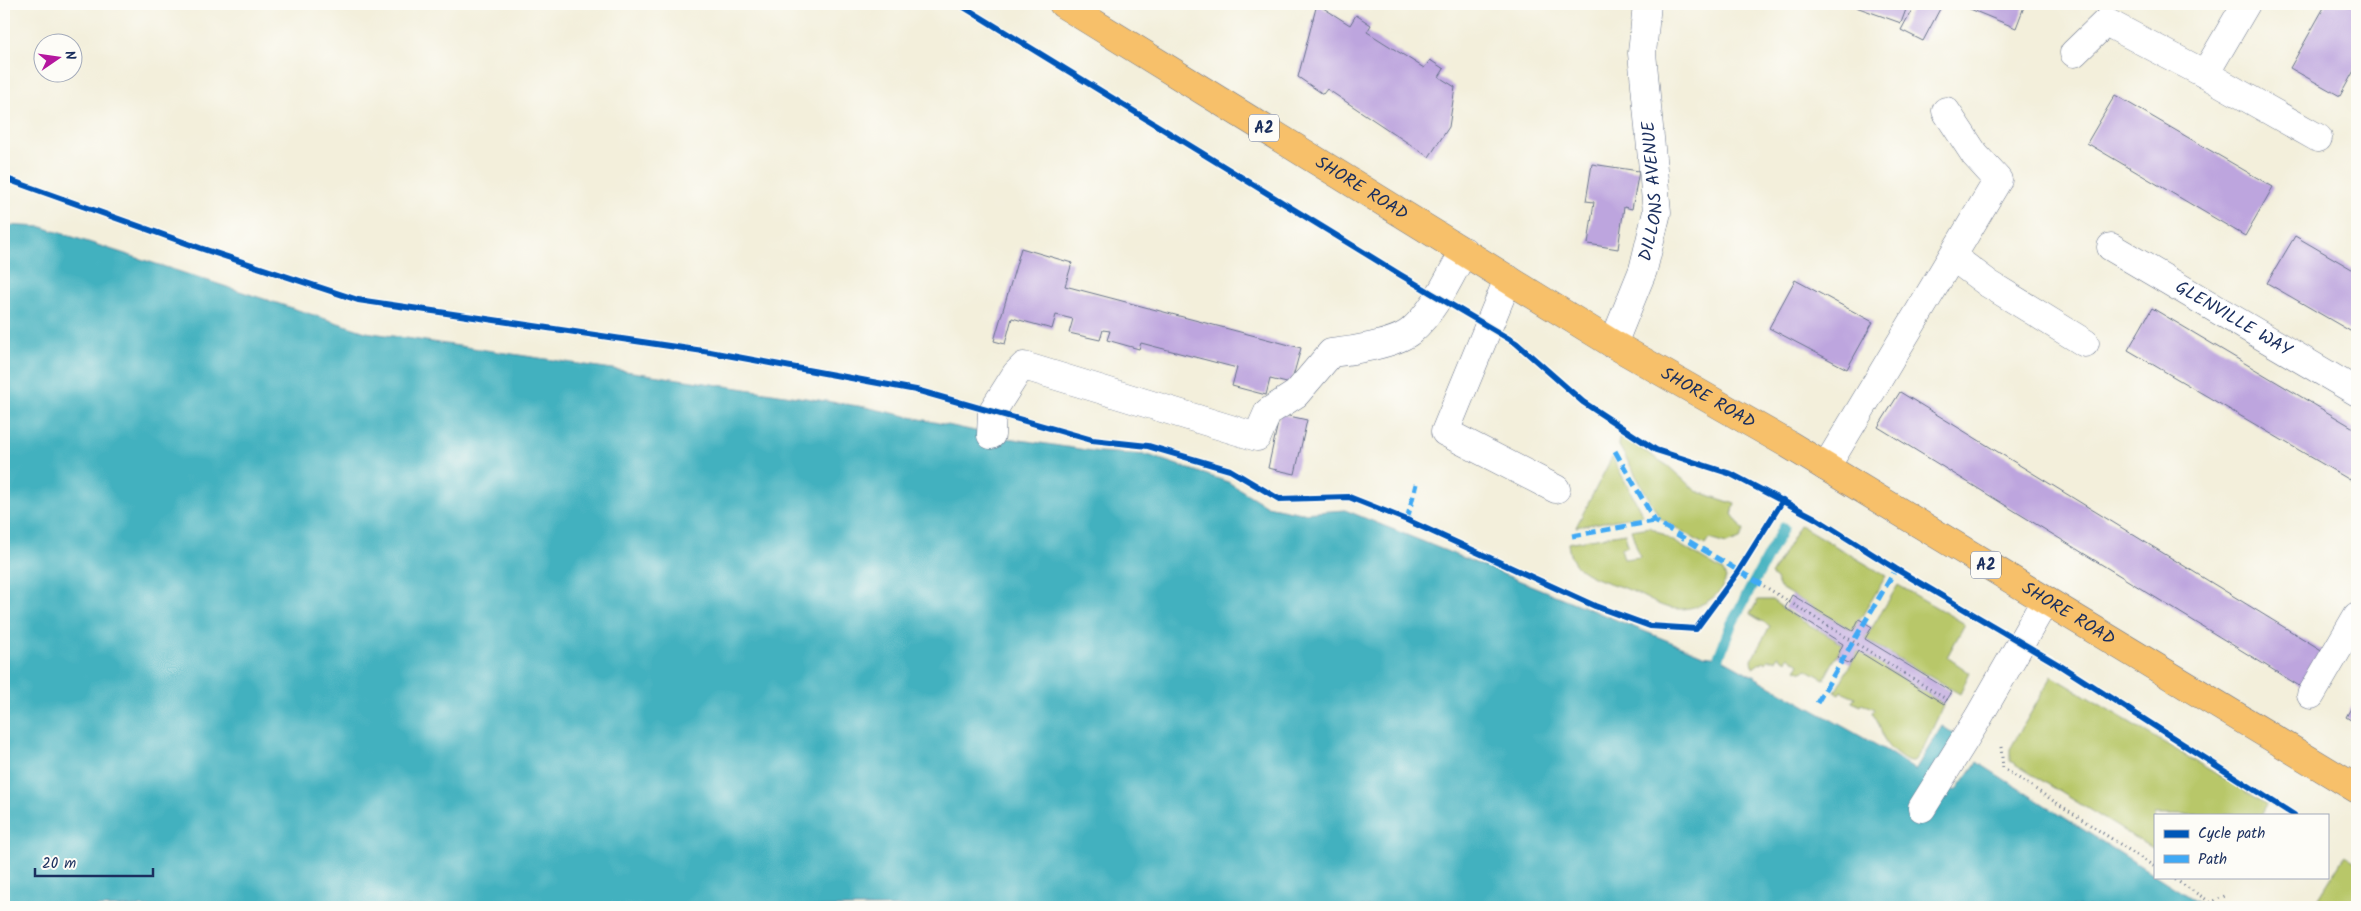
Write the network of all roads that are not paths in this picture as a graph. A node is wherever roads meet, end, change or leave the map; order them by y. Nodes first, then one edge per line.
1 (1063, 4) edge
2 (1647, 4) edge
3 (2246, 4) edge
4 (2074, 53) dead end
5 (2205, 74) junction
6 (1946, 111) dead end
7 (2318, 138) dead end
8 (2111, 247) dead end
9 (1464, 251) junction
10 (1953, 257) junction
11 (1508, 279) junction
12 (2085, 343) dead end
13 (1613, 344) junction
14 (2357, 392) edge
15 (991, 434) dead end
16 (1826, 467) junction
17 (1556, 489) dead end
18 (2045, 601) junction
19 (2357, 616) edge
20 (2311, 695) dead end
21 (2357, 789) edge
22 (1922, 808) dead end

1 - 9 highway, SHORE ROAD / A2
2 - 13 street, DILLONS AVENUE
3 - 5 street
4 - 5 street
5 - 7 street
6 - 10 street
8 - 14 street, GLENVILLE WAY
9 - 11 highway, SHORE ROAD / A2
9 - 15 street
10 - 12 street
10 - 16 street
11 - 13 highway, SHORE ROAD / A2
11 - 17 street
13 - 16 highway, SHORE ROAD / A2
16 - 18 highway, SHORE ROAD / A2
18 - 21 highway, SHORE ROAD / A2
18 - 22 street
19 - 20 street

